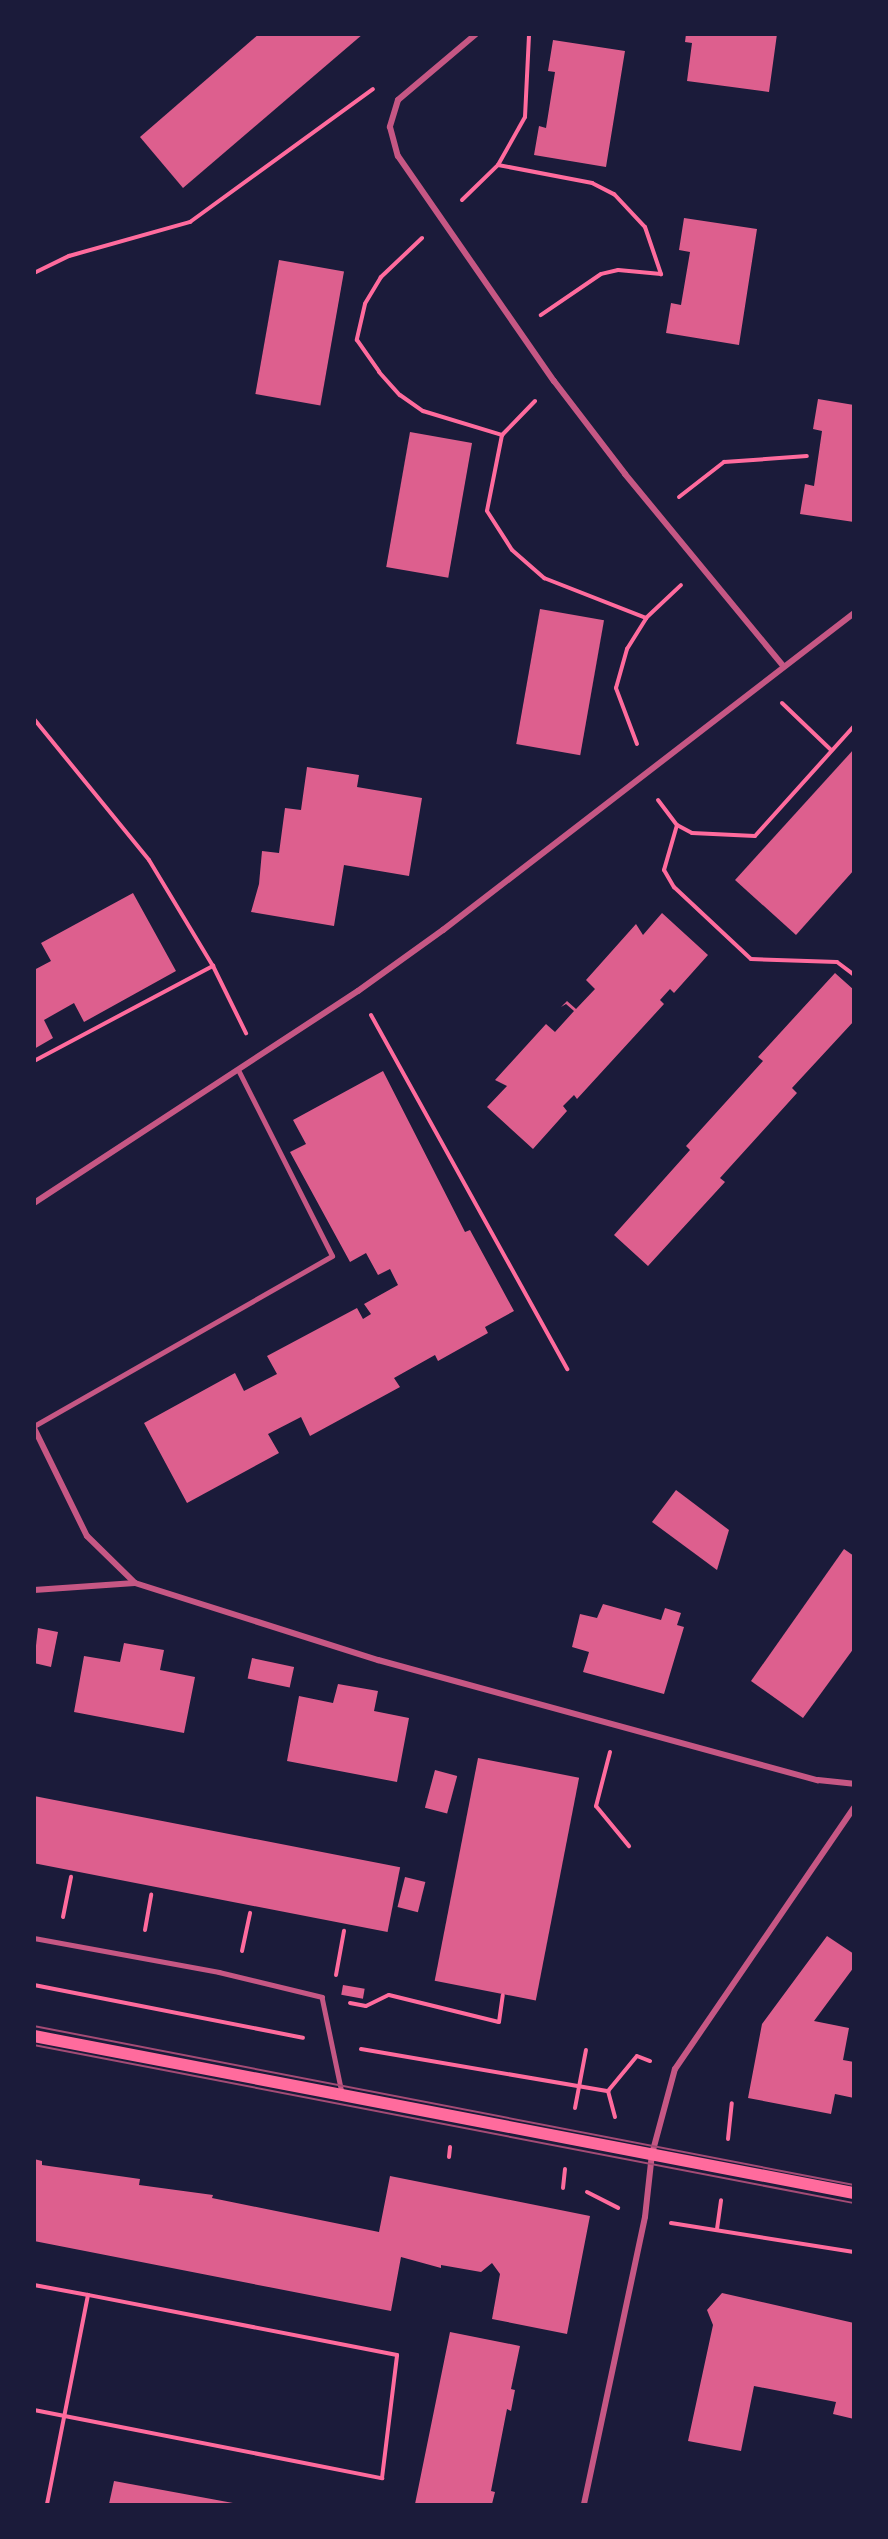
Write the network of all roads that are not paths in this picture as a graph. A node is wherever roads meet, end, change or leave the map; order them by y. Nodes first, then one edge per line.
1 (476, 34) edge
2 (854, 613) edge
3 (783, 666) junction
4 (237, 1070) junction
5 (34, 1203) edge
6 (34, 1427) edge
7 (135, 1583) junction
8 (34, 1590) edge
9 (854, 1784) edge
10 (854, 1808) edge
11 (34, 1938) edge
12 (34, 2036) edge
13 (342, 2093) junction
14 (652, 2154) junction
15 (854, 2193) edge
16 (584, 2505) edge

1 - 3 street
2 - 3 street
3 - 4 street
4 - 5 street
4 - 6 lane
6 - 7 street
7 - 8 street
7 - 9 street
10 - 14 street
11 - 13 lane
12 - 13 main road
13 - 14 main road
14 - 15 main road
14 - 16 street

